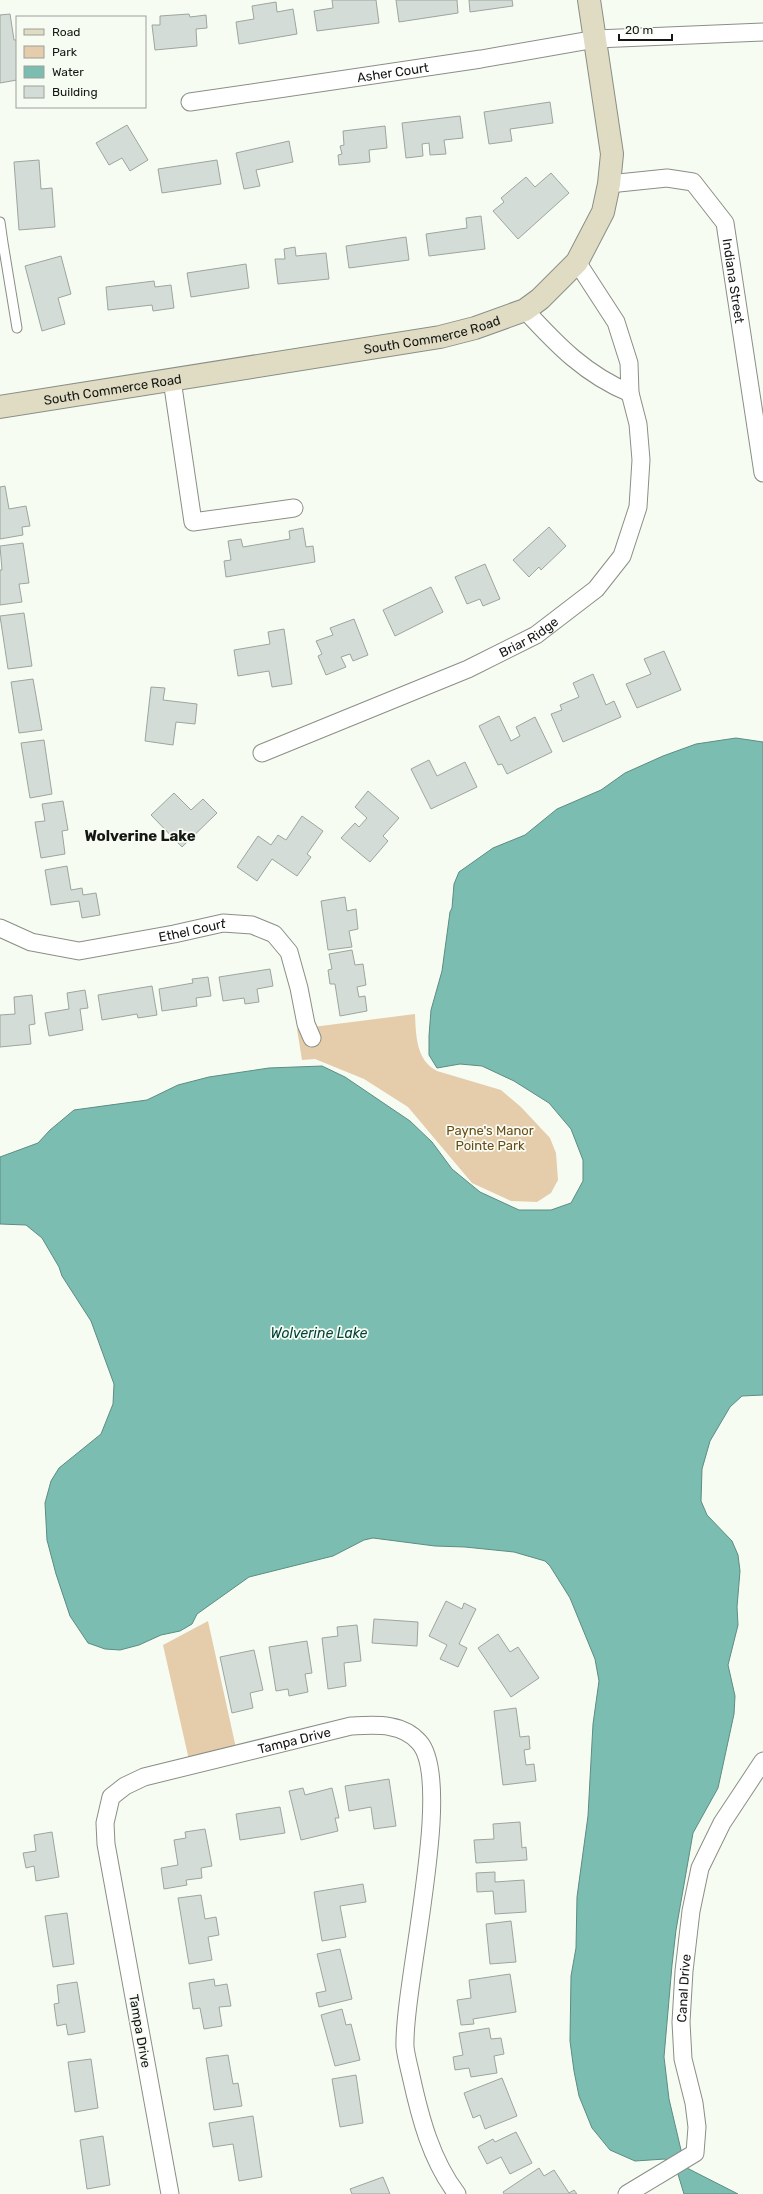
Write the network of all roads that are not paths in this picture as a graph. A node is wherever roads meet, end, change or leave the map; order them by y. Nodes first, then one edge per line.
1 (589, 0) edge
2 (763, 32) edge
3 (596, 39) junction
4 (190, 102) dead end
5 (610, 184) junction
6 (0, 222) edge
7 (2, 243) edge
8 (577, 262) junction
9 (525, 310) junction
10 (17, 328) dead end
11 (172, 380) junction
12 (630, 393) junction
13 (0, 407) edge
14 (763, 473) edge
15 (294, 508) dead end
16 (262, 753) dead end
17 (0, 928) edge
18 (312, 1038) dead end
19 (763, 1761) edge
20 (170, 2194) edge
21 (457, 2194) edge
22 (627, 2194) edge

1 - 3 street, South Commerce Road
2 - 3 street, Asher Court
3 - 4 street, Asher Court
3 - 5 street, South Commerce Road
5 - 8 street, South Commerce Road
5 - 14 street, Indiana Street
6 - 7 lane
7 - 10 lane
8 - 9 street, South Commerce Road
8 - 12 street, Briar Ridge
9 - 11 street, South Commerce Road
9 - 12 street
11 - 13 street, South Commerce Road
11 - 15 street
12 - 16 street, Briar Ridge
17 - 18 street, Ethel Court
19 - 22 street, Canal Drive
20 - 21 street, Tampa Drive

